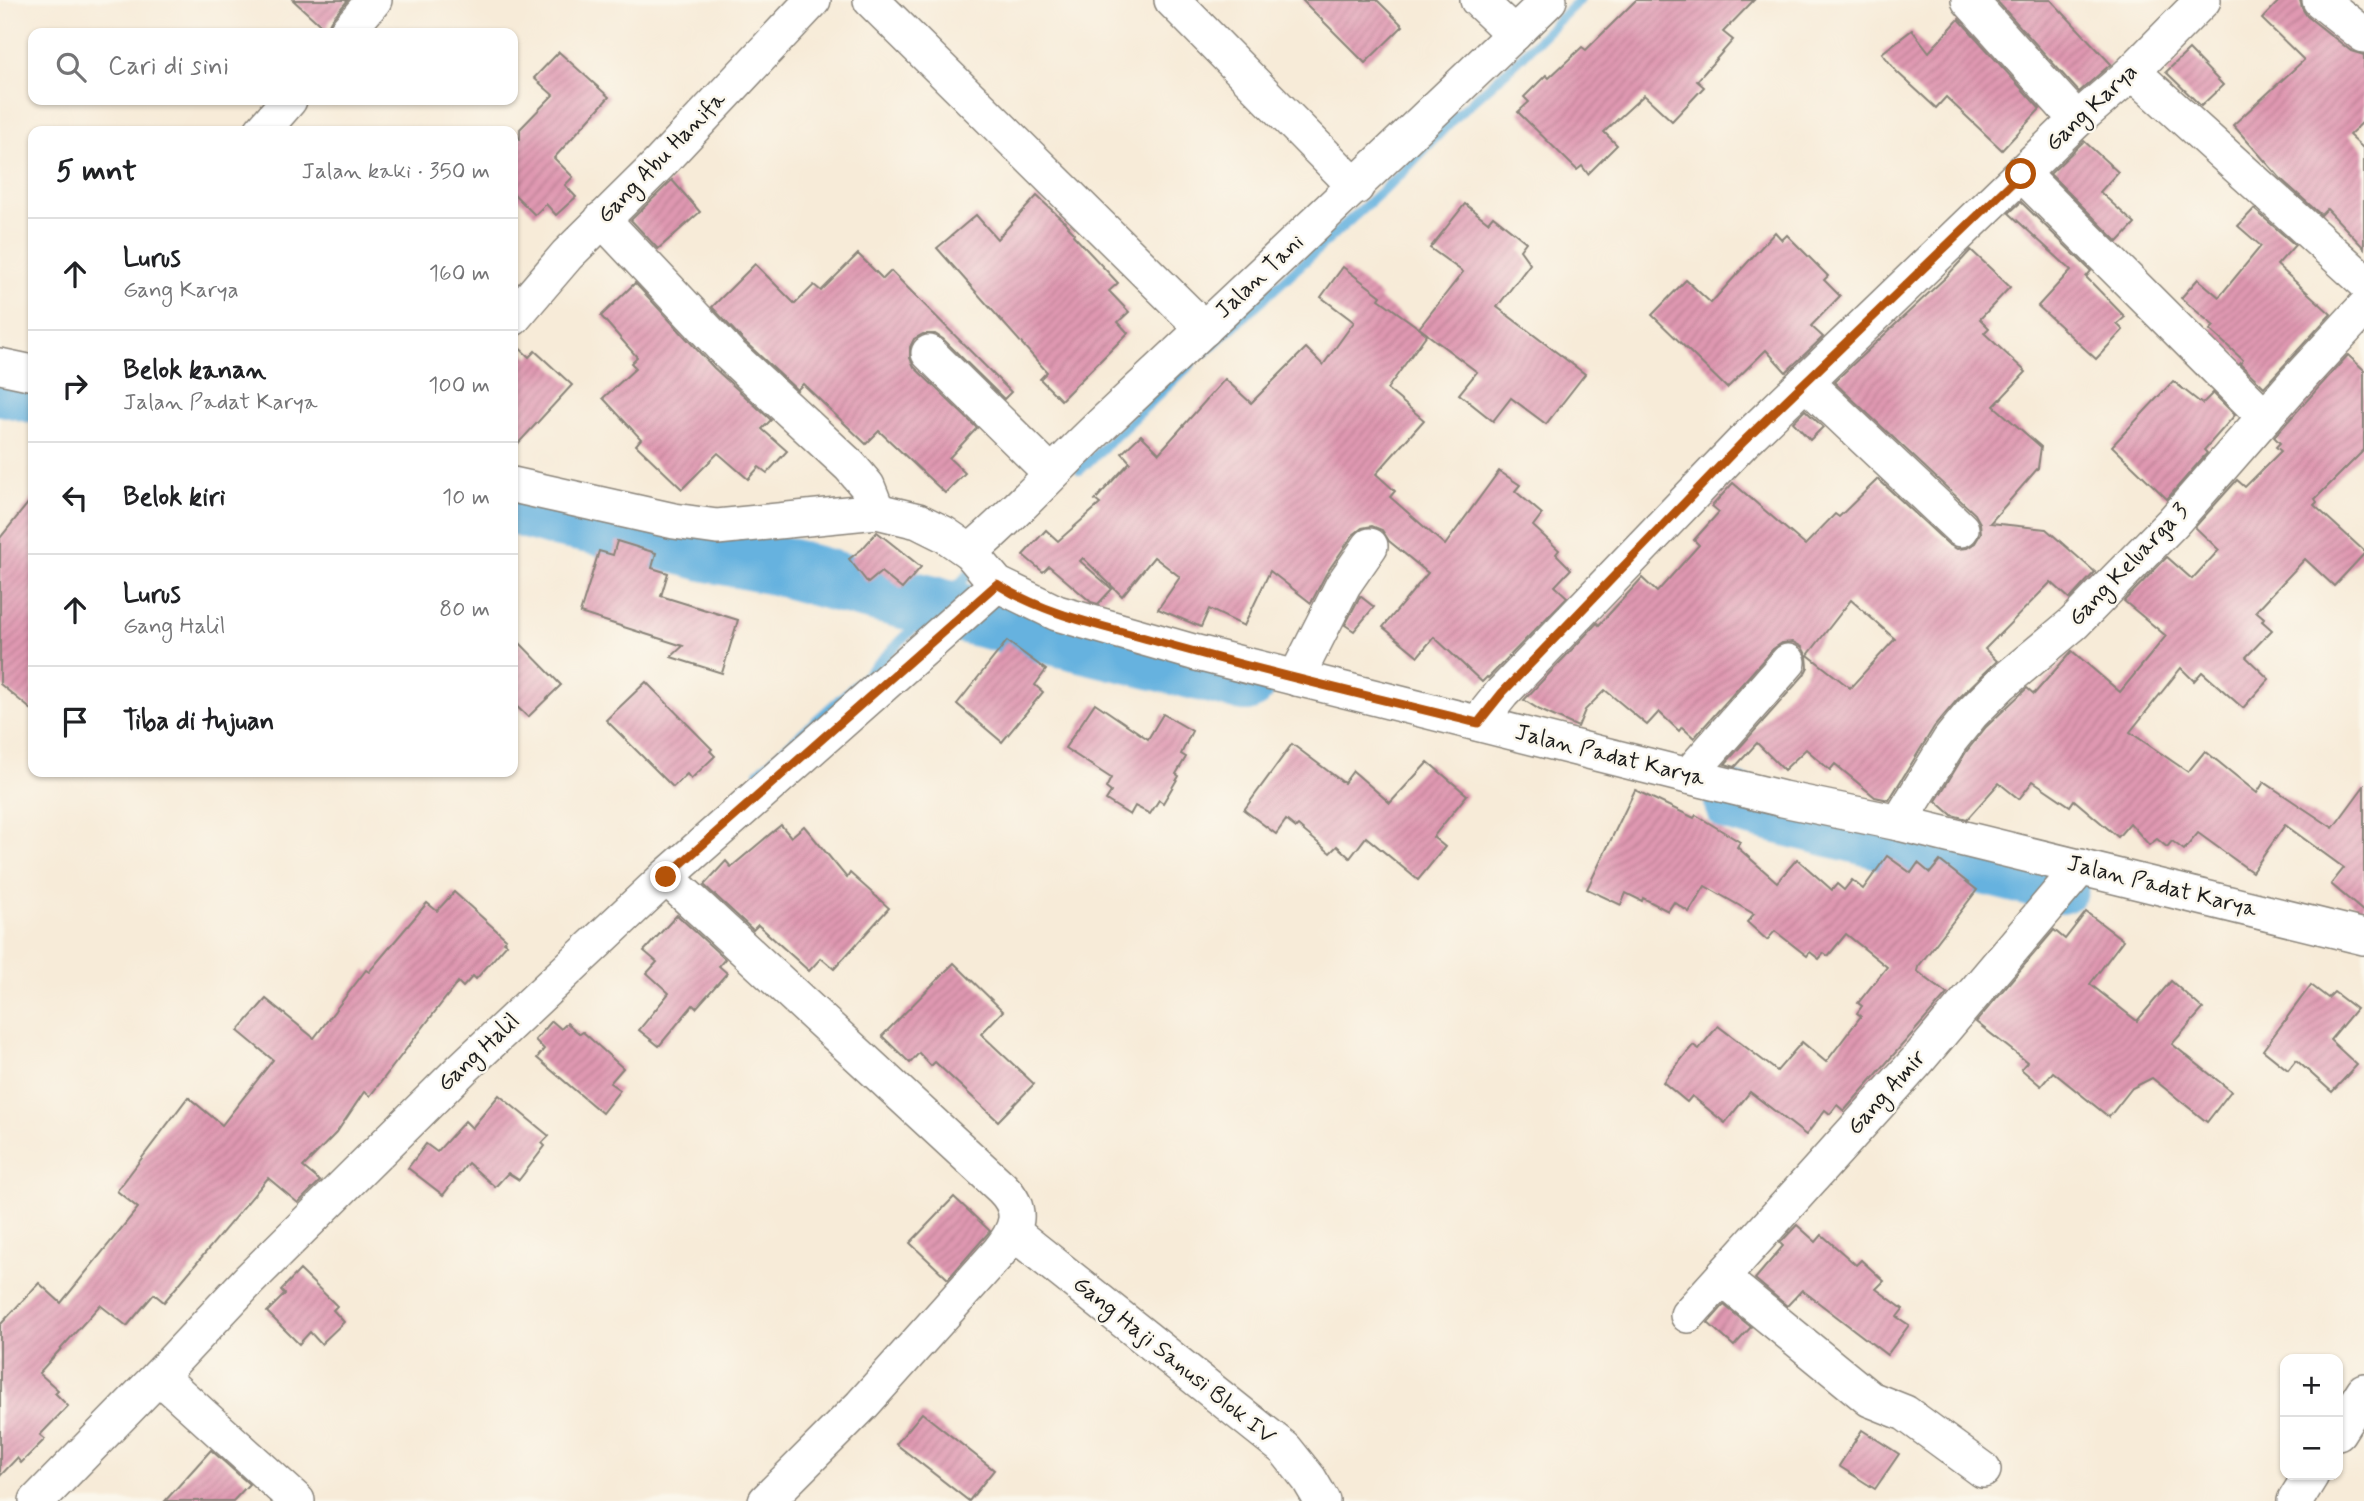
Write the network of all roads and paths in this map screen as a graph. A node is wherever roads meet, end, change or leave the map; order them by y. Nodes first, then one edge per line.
1 (374, 0) edge
2 (813, 0) edge
3 (871, 0) edge
4 (1172, 0) edge
5 (1478, 0) edge
6 (1549, 0) edge
7 (1969, 0) edge
8 (2203, 0) edge
9 (2320, 0) edge
10 (350, 28) edge
11 (1514, 34) junction
12 (2364, 35) edge
13 (2129, 75) junction
14 (285, 105) edge
15 (2077, 120) junction
16 (266, 126) edge
17 (2021, 174) junction
18 (1356, 187) junction
19 (603, 219) junction
20 (2364, 281) edge
21 (2364, 308) edge
22 (518, 312) edge
23 (1204, 329) junction
24 (929, 353) dead end
25 (0, 366) edge
26 (28, 372) edge
27 (1805, 382) junction
28 (2265, 417) junction
29 (1051, 473) junction
30 (518, 486) edge
31 (877, 511) junction
32 (1961, 529) dead end
33 (1370, 546) dead end
34 (983, 573) junction
35 (944, 629) joint
36 (1788, 662) dead end
37 (1296, 678) junction
38 (1478, 723) junction
39 (1688, 776) junction
40 (1899, 823) junction
41 (2081, 867) junction
42 (666, 877) junction
43 (2364, 937) edge
44 (1014, 1233) junction
45 (1722, 1278) junction
46 (1688, 1315) dead end
47 (159, 1376) junction
48 (2364, 1391) edge
49 (2343, 1424) edge
50 (1983, 1470) dead end
51 (2308, 1480) edge
52 (37, 1501) edge
53 (298, 1501) edge
54 (766, 1501) edge
55 (1322, 1501) edge
56 (2295, 1501) edge

1 - 10 street
2 - 19 street, Gang Abu Hanifa
3 - 23 street
4 - 18 street
5 - 11 street
6 - 11 street, Jalan Tani
7 - 15 street
8 - 13 street, Gang Karya
9 - 12 street
11 - 18 street, Jalan Tani
13 - 15 street, Gang Karya
13 - 20 street
14 - 16 street
15 - 17 street, Gang Karya
17 - 27 street, Gang Karya
17 - 28 street
18 - 23 street, Jalan Tani
19 - 22 street, Gang Abu Hanifa
19 - 31 street
21 - 28 street, Gang Keluarga 3
23 - 29 street, Jalan Tani
24 - 29 street
25 - 26 street
27 - 32 street
27 - 38 street, Gang Karya
28 - 40 street, Gang Keluarga 3
29 - 34 street, Jalan Tani
30 - 31 street, Jalan Padat Karya
31 - 34 street, Jalan Padat Karya
33 - 37 street
34 - 35 street, Jalan Tani
34 - 37 street, Jalan Padat Karya
35 - 42 street, Gang Halil
36 - 39 street
37 - 38 street, Jalan Padat Karya
38 - 39 street, Jalan Padat Karya
39 - 40 street, Jalan Padat Karya
40 - 41 street, Jalan Padat Karya
41 - 43 street, Jalan Padat Karya
41 - 45 street, Gang Amir
42 - 44 street
42 - 47 street, Gang Halil
44 - 54 street
44 - 55 street, Gang Haji Sanusi Blok IV
45 - 46 street, Gang Amir
45 - 50 street
47 - 52 street, Gang Halil
47 - 53 street
48 - 49 street
51 - 56 street

